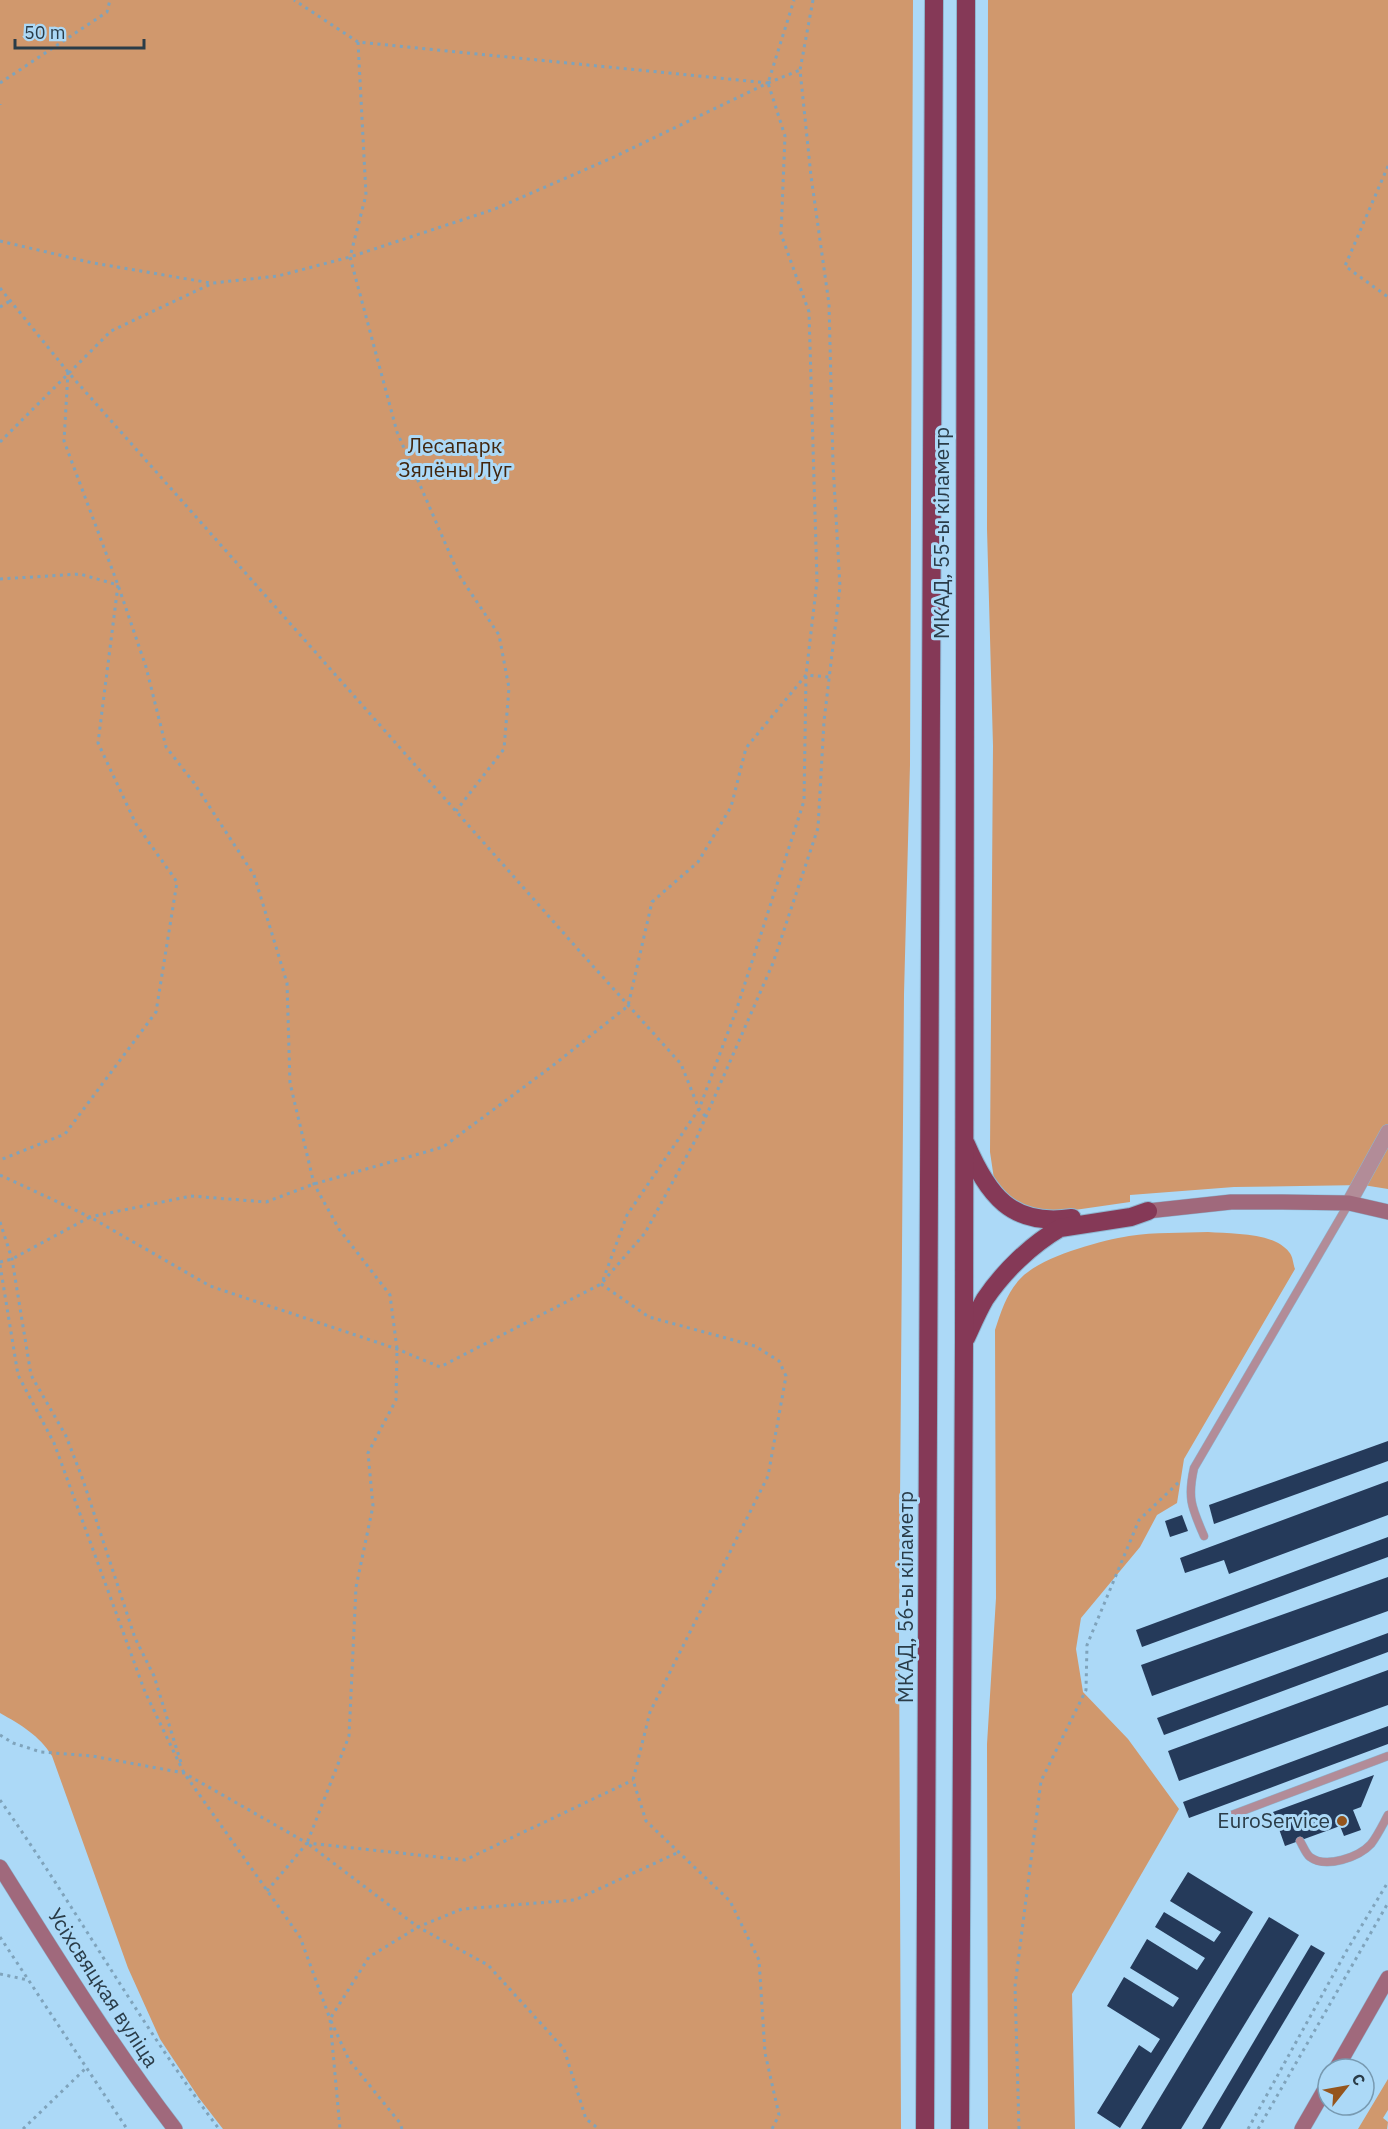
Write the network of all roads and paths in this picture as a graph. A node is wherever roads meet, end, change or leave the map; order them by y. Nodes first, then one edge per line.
1 (110, 0) edge
2 (294, 0) edge
3 (794, 0) edge
4 (813, 0) edge
5 (934, 0) edge
6 (966, 0) edge
7 (358, 42) junction
8 (800, 70) junction
9 (0, 83) edge
10 (768, 83) junction
11 (1388, 165) edge
12 (0, 242) edge
13 (351, 257) junction
14 (213, 283) junction
15 (0, 288) edge
16 (1388, 297) edge
17 (10, 301) junction
18 (0, 307) edge
19 (69, 372) junction
20 (0, 442) edge
21 (0, 579) edge
22 (118, 585) junction
23 (806, 675) junction
24 (829, 677) junction
25 (456, 812) junction
26 (628, 1006) junction
27 (930, 1064) joint
28 (699, 1109) junction
29 (706, 1117) junction
30 (1388, 1132) edge
31 (963, 1138) junction
32 (0, 1160) edge
33 (0, 1175) edge
34 (314, 1184) junction
35 (1349, 1203) junction
36 (1148, 1210) junction
37 (1388, 1212) edge
38 (90, 1217) junction
39 (0, 1222) edge
40 (12, 1259) junction
41 (0, 1263) edge
42 (601, 1284) junction
43 (964, 1342) junction
44 (397, 1349) junction
45 (1194, 1468) junction
46 (1204, 1536) dead end
47 (0, 1735) edge
48 (1388, 1755) edge
49 (184, 1773) junction
50 (633, 1780) junction
51 (1283, 1796) junction
52 (0, 1800) edge
53 (1287, 1806) dead end
54 (1388, 1815) edge
55 (1229, 1816) dead end
56 (1300, 1841) dead end
57 (307, 1843) junction
58 (679, 1852) junction
59 (0, 1867) edge
60 (1388, 1882) edge
61 (267, 1891) junction
62 (1388, 1903) edge
63 (418, 1928) junction
64 (0, 1937) edge
65 (0, 1974) edge
66 (1388, 1978) edge
67 (28, 1980) junction
68 (330, 2019) junction
69 (1343, 2057) edge
70 (86, 2068) junction
71 (1316, 2105) edge
72 (23, 2129) edge
73 (127, 2129) edge
74 (176, 2129) edge
75 (219, 2129) edge
76 (340, 2129) edge
77 (402, 2129) edge
78 (599, 2129) edge
79 (772, 2129) edge
80 (926, 2129) edge
81 (960, 2129) edge
82 (1019, 2129) edge
83 (1248, 2129) edge
84 (1258, 2129) edge
85 (1302, 2129) edge

1 - 9 path
2 - 7 path
3 - 10 path
4 - 8 path
5 - 27 highway, МКАД, 55-ы кіламетр
6 - 31 highway, МКАД, 55-ы кіламетр
7 - 10 path
7 - 13 path
8 - 10 path
8 - 24 path
10 - 13 path
10 - 23 path
11 - 16 path
12 - 14 path
13 - 14 path
13 - 25 path
14 - 19 path
15 - 17 path
17 - 18 path
17 - 19 path
19 - 20 path
19 - 22 path
19 - 25 path
21 - 22 path
22 - 32 path
22 - 34 path
23 - 24 path
23 - 26 path
23 - 28 path
24 - 29 path
25 - 26 path
26 - 28 path
26 - 34 path
27 - 80 highway, МКАД, 56-ы кіламетр
28 - 29 path
28 - 42 path
29 - 42 path
30 - 35 street
31 - 36 highway
31 - 43 highway
33 - 38 path
34 - 38 path
34 - 44 path
35 - 36 main road
35 - 37 main road
35 - 45 lane
36 - 43 highway
38 - 40 path
38 - 44 path
39 - 40 path
40 - 41 path
40 - 49 path
41 - 49 path
42 - 44 path
42 - 50 path
43 - 81 highway
44 - 57 path
45 - 46 lane
45 - 82 path
47 - 49 path
48 - 51 lane
49 - 57 path
49 - 61 path
50 - 57 path
50 - 58 path
51 - 53 lane
51 - 55 lane
52 - 75 path
54 - 56 lane
57 - 61 path
57 - 63 path
58 - 63 path
58 - 79 path
59 - 74 main road, Усіхсвяцкая вуліца
60 - 83 path
61 - 68 path
62 - 84 path
63 - 68 path
63 - 78 path
64 - 67 path
65 - 67 path
66 - 69 main road
67 - 70 path
68 - 76 path
68 - 77 path
70 - 72 path
70 - 73 path
71 - 85 main road

